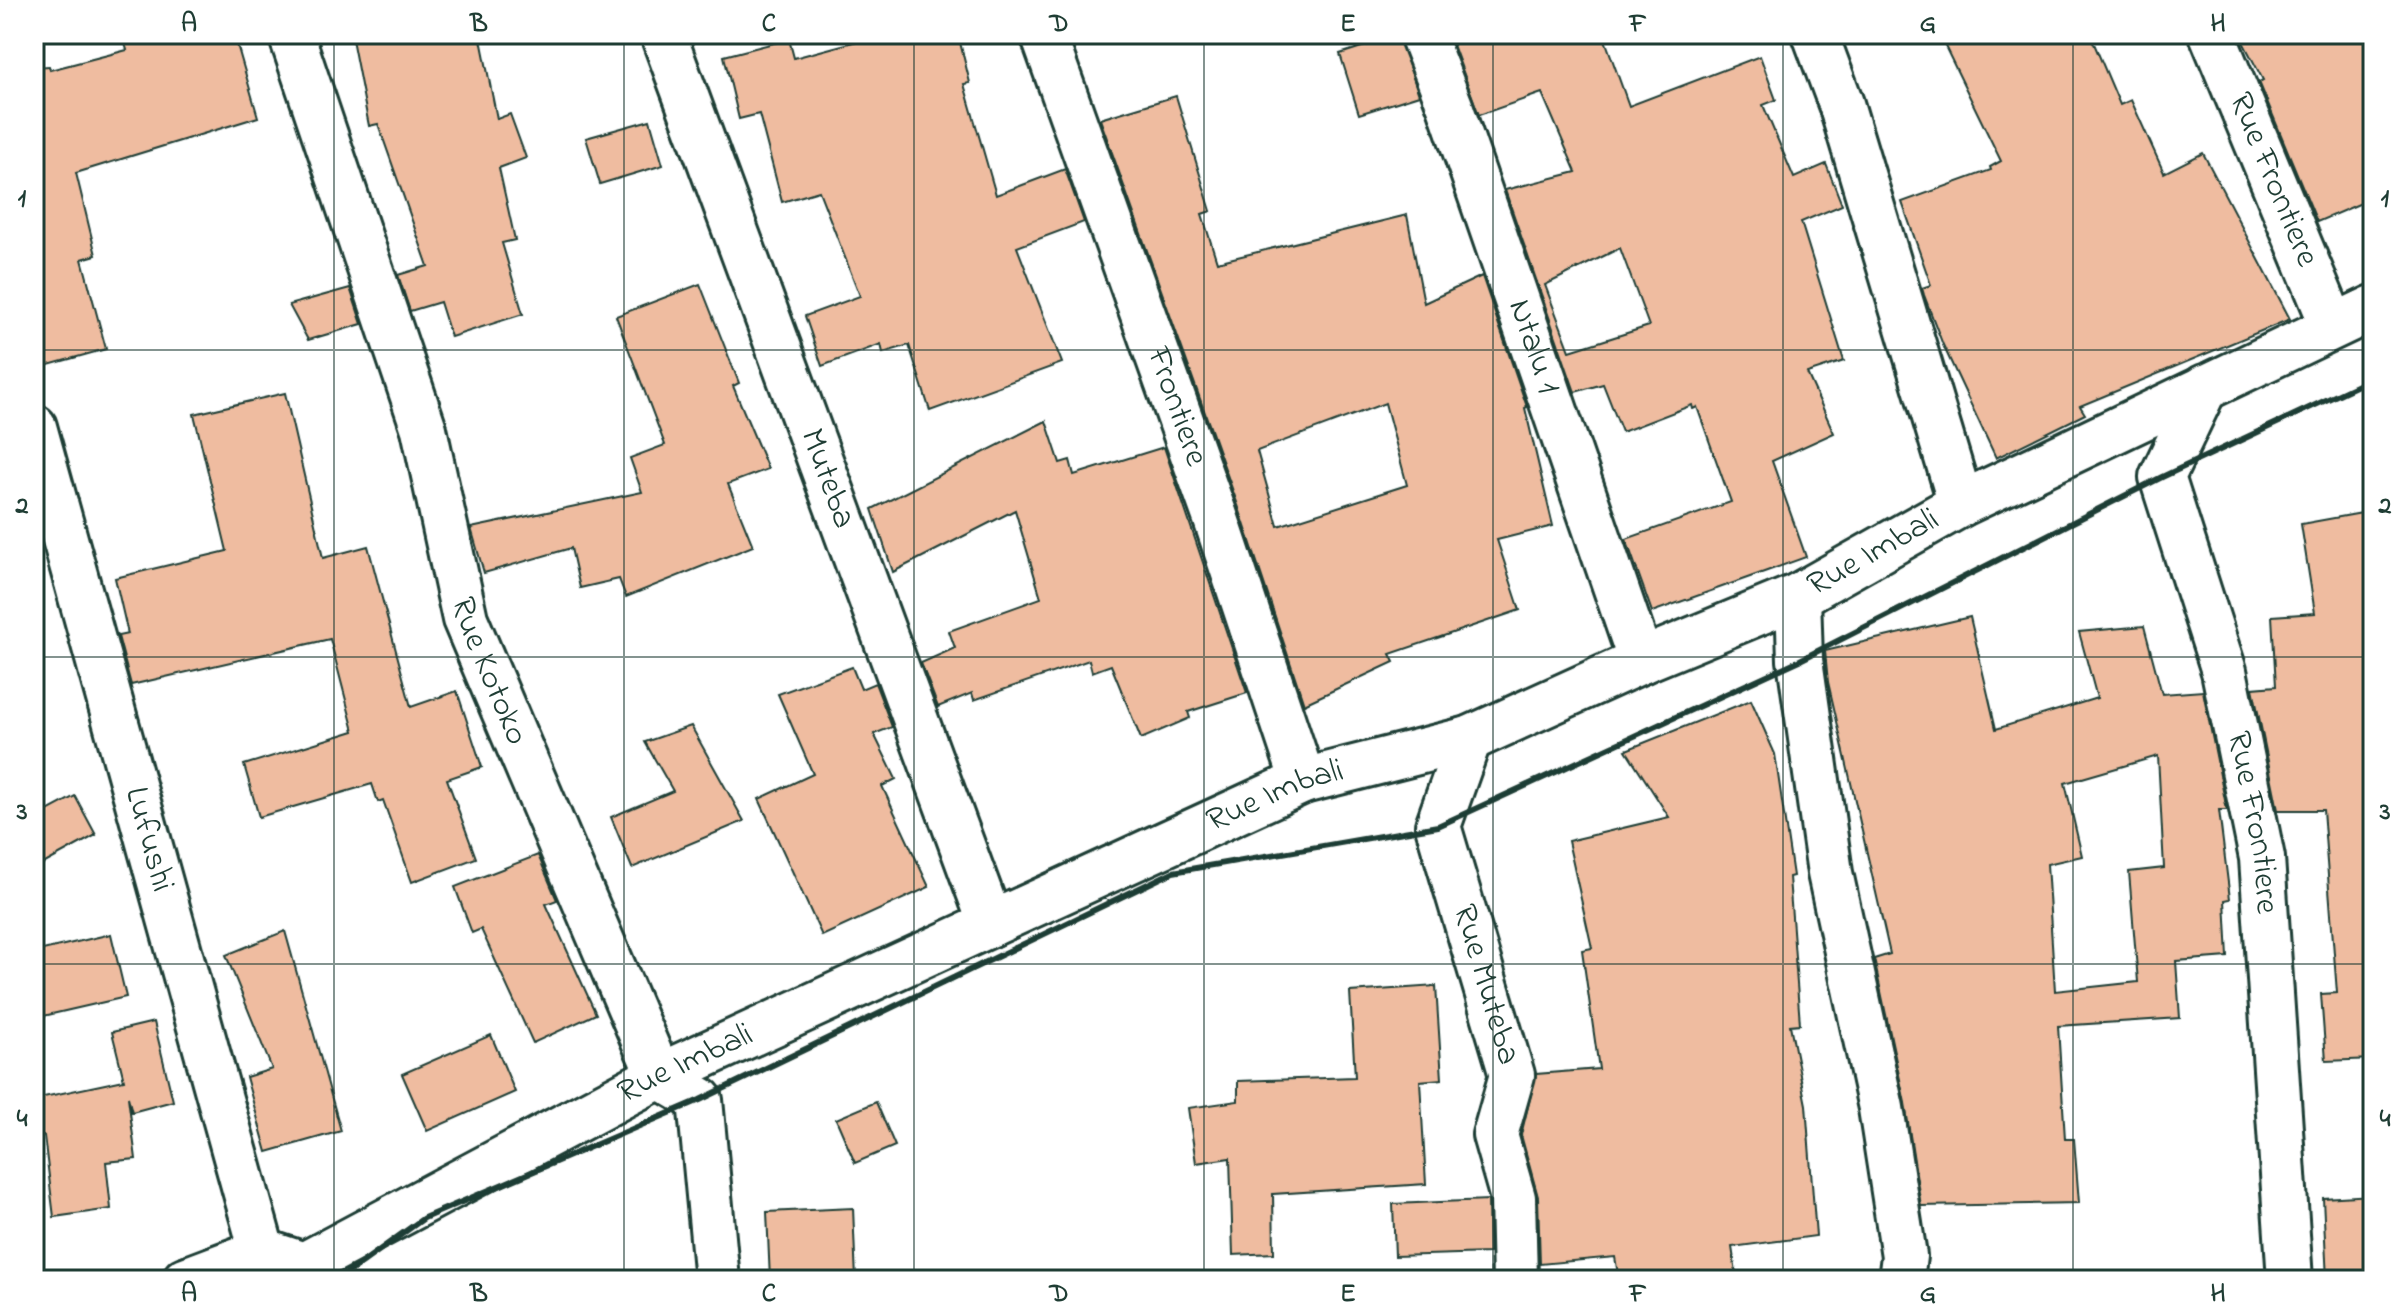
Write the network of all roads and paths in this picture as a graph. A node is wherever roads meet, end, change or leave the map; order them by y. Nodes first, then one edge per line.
1 (291, 34) edge
2 (663, 34) edge
3 (1043, 34) edge
4 (1422, 34) edge
5 (1815, 34) edge
6 (2212, 34) edge
7 (2373, 308) edge
8 (2333, 326) junction
9 (2205, 387) junction
10 (34, 427) edge
11 (1961, 504) junction
12 (1798, 596) junction
13 (1641, 661) junction
14 (1469, 739) junction
15 (1303, 781) junction
16 (991, 924) junction
17 (659, 1076) junction
18 (262, 1251) junction
19 (305, 1273) edge
20 (185, 1280) edge
21 (717, 1280) edge
22 (1515, 1280) edge
23 (1901, 1280) edge
24 (2290, 1280) edge

1 - 17 street, Rue Kotoko
2 - 16 street, Muteba
3 - 15 street, Frontiere
4 - 13 street, Ntalu 1
5 - 11 street
6 - 8 street, Rue Frontiere
7 - 8 street, Rue Imbali
8 - 9 street, Rue Imbali
9 - 11 street, Rue Imbali
9 - 24 street, Rue Frontiere
10 - 18 street, Lufushi
11 - 12 street, Rue Imbali
12 - 13 street, Rue Imbali
12 - 23 street
13 - 14 street, Rue Imbali
14 - 15 street, Rue Imbali
14 - 22 street, Rue Muteba
15 - 16 street, Rue Imbali
16 - 17 street, Rue Imbali
17 - 19 street, Rue Imbali
17 - 21 street
18 - 19 street, Rue Imbali
18 - 20 street

